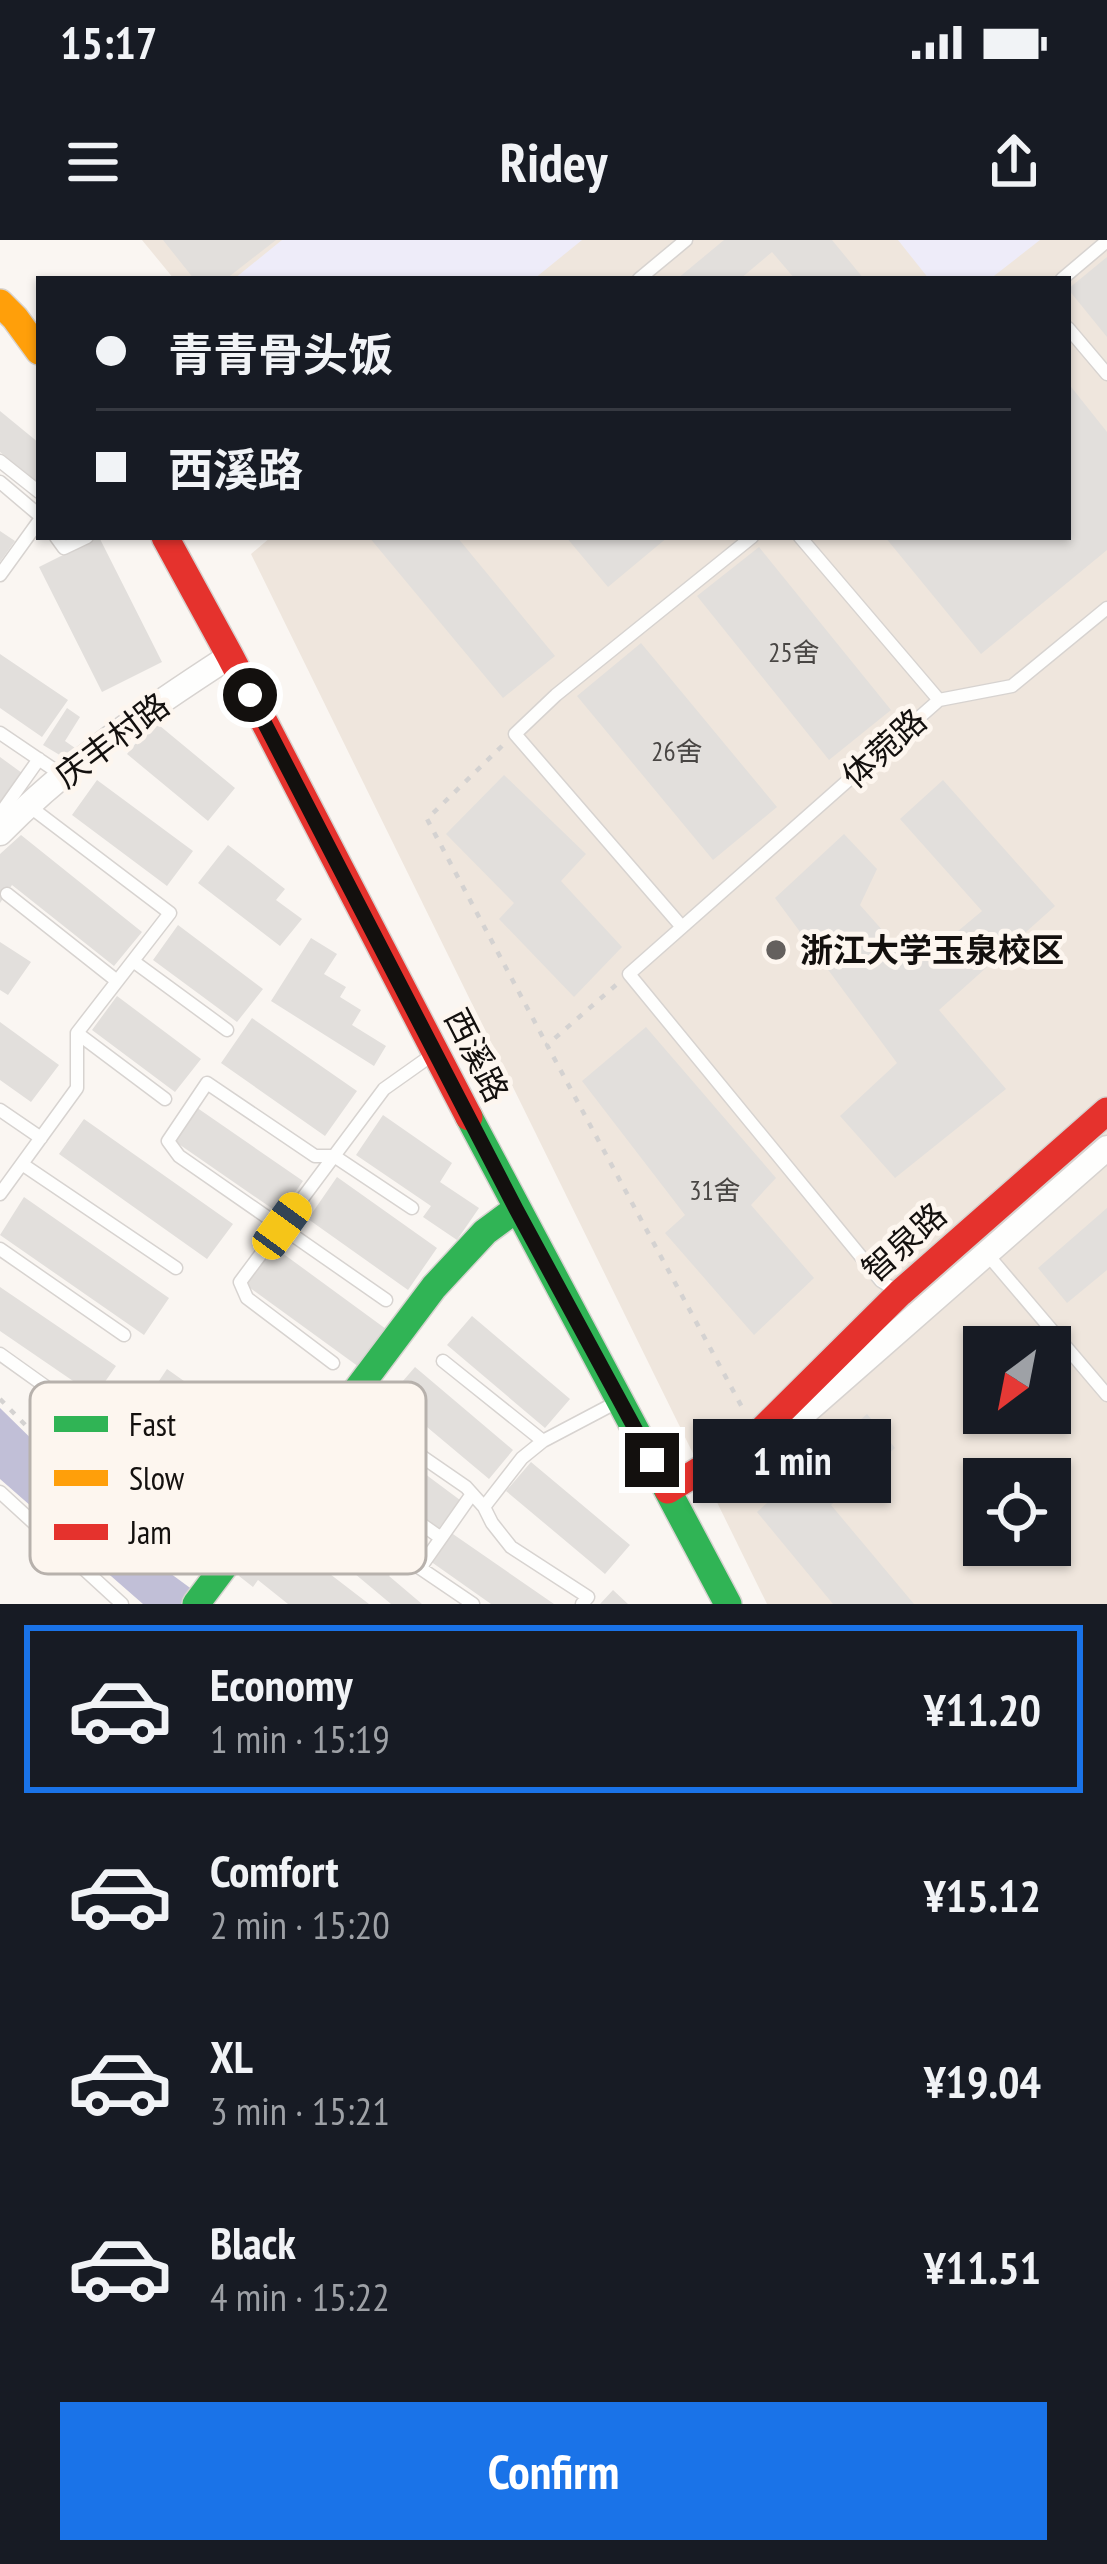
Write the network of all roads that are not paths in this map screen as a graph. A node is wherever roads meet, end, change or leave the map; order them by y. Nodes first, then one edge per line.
1 (686, 240) edge
2 (1098, 243) edge
3 (643, 276) edge
4 (1065, 276) edge
5 (0, 303) edge
6 (1071, 332) edge
7 (36, 347) edge
8 (1107, 374) edge
9 (0, 461) edge
10 (0, 482) edge
11 (36, 490) edge
12 (36, 515) edge
13 (36, 522) edge
14 (167, 540) edge
15 (748, 540) edge
16 (803, 540) edge
17 (0, 575) edge
18 (1107, 608) edge
19 (230, 656) junction
20 (939, 700) junction
21 (0, 733) edge
22 (39, 759) junction
23 (62, 775) junction
24 (29, 806) junction
25 (0, 814) edge
26 (0, 833) edge
27 (8, 894) dead end
28 (682, 927) junction
29 (133, 961) junction
30 (117, 981) junction
31 (227, 1030) dead end
32 (77, 1033) junction
33 (436, 1052) junction
34 (166, 1099) dead end
35 (0, 1109) edge
36 (1107, 1111) edge
37 (41, 1138) junction
38 (1107, 1148) edge
39 (334, 1156) junction
40 (22, 1164) junction
41 (0, 1193) edge
42 (412, 1208) dead end
43 (516, 1209) junction
44 (282, 1226) junction
45 (0, 1249) edge
46 (986, 1252) junction
47 (176, 1268) dead end
48 (900, 1293) junction
49 (386, 1300) dead end
50 (124, 1335) dead end
51 (0, 1354) edge
52 (442, 1361) dead end
53 (333, 1364) dead end
54 (39, 1382) edge
55 (362, 1382) edge
56 (1107, 1395) edge
57 (620, 1401) junction
58 (758, 1434) junction
59 (543, 1441) junction
60 (426, 1461) edge
61 (668, 1490) junction
62 (0, 1492) edge
63 (472, 1494) junction
64 (484, 1507) junction
65 (30, 1520) edge
66 (426, 1527) edge
67 (441, 1538) junction
68 (426, 1559) edge
69 (426, 1572) edge
70 (89, 1574) edge
71 (122, 1604) edge
72 (473, 1604) edge
73 (582, 1604) edge
74 (728, 1604) edge

1 - 3 lane
2 - 4 lane
5 - 7 main road
6 - 8 lane
9 - 11 lane
10 - 12 lane
13 - 17 lane
14 - 19 main road, 西溪路
15 - 28 lane
16 - 20 lane
18 - 20 lane, 体菀路
19 - 23 street, 庆丰村路
19 - 33 main road, 西溪路
20 - 28 lane, 体菀路
21 - 22 lane
22 - 23 lane
22 - 25 lane
23 - 24 street, 庆丰村路
24 - 26 street, 庆丰村路
24 - 29 lane
27 - 30 lane
28 - 48 lane, 体菀路
29 - 30 lane
29 - 31 lane
30 - 32 lane
32 - 34 lane
32 - 37 lane
33 - 39 lane
33 - 43 main road, 西溪路
35 - 37 lane
36 - 48 main road, 智泉路
37 - 40 lane
38 - 46 street, 智泉路
39 - 42 lane
39 - 44 lane
39 - 44 lane
40 - 41 lane
40 - 47 lane
43 - 55 main road
43 - 57 main road, 西溪路
44 - 49 lane
44 - 53 lane
45 - 50 lane
46 - 56 lane
46 - 58 street, 智泉路
48 - 58 main road, 智泉路
51 - 54 lane
52 - 59 lane
57 - 59 lane
57 - 61 main road, 西溪路
58 - 61 main road, 智泉路
59 - 64 lane
60 - 63 lane
61 - 74 main road, 西溪路
62 - 65 lane
63 - 64 lane
63 - 67 lane
64 - 73 lane
66 - 67 lane
67 - 68 lane
69 - 72 lane
70 - 71 lane

